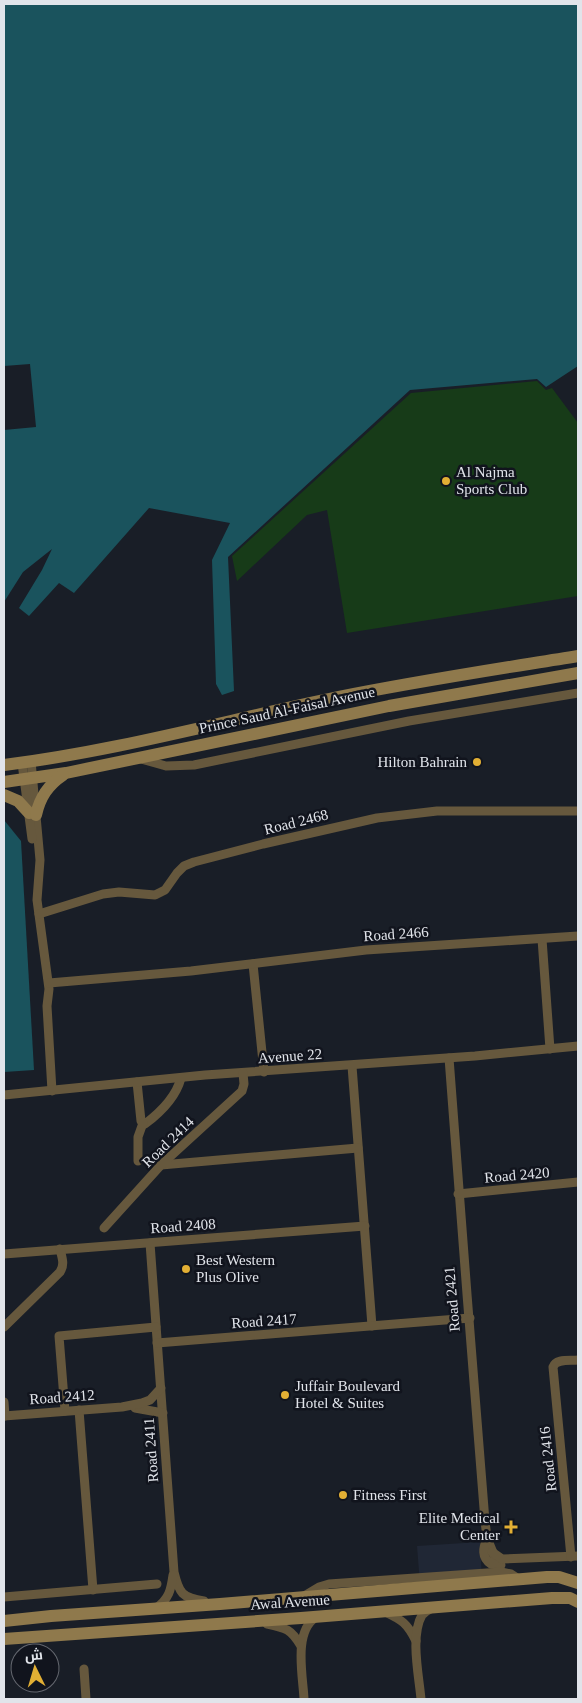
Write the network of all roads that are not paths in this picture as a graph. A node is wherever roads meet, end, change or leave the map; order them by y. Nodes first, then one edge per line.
1 (578, 656) edge
2 (578, 673) edge
3 (578, 694) edge
4 (138, 758) junction
5 (27, 762) junction
6 (4, 765) edge
7 (66, 773) junction
8 (29, 779) junction
9 (4, 782) edge
10 (4, 795) edge
11 (578, 811) edge
12 (33, 814) junction
13 (40, 914) junction
14 (578, 936) edge
15 (542, 939) junction
16 (253, 964) junction
17 (49, 983) junction
18 (578, 1046) edge
19 (550, 1048) junction
20 (449, 1058) junction
21 (352, 1066) junction
22 (264, 1072) junction
23 (243, 1073) junction
24 (181, 1078) junction
25 (137, 1082) junction
26 (52, 1091) junction
27 (4, 1095) edge
28 (143, 1123) junction
29 (358, 1148) junction
30 (138, 1161) dead end
31 (161, 1165) junction
32 (578, 1182) edge
33 (458, 1194) junction
34 (364, 1226) junction
35 (104, 1228) dead end
36 (150, 1242) junction
37 (60, 1250) junction
38 (4, 1254) edge
39 (470, 1318) junction
40 (372, 1326) junction
41 (4, 1327) edge
42 (156, 1327) junction
43 (158, 1343) junction
44 (578, 1360) edge
45 (161, 1388) junction
46 (4, 1402) edge
47 (122, 1407) junction
48 (79, 1410) junction
49 (65, 1411) junction
50 (163, 1413) junction
51 (4, 1416) edge
52 (487, 1538) junction
53 (492, 1552) junction
54 (575, 1557) edge
55 (522, 1559) junction
56 (499, 1569) junction
57 (174, 1572) junction
58 (520, 1580) junction
59 (576, 1581) edge
60 (157, 1584) dead end
61 (93, 1590) junction
62 (4, 1597) edge
63 (302, 1598) junction
64 (578, 1601) edge
65 (220, 1604) junction
66 (432, 1607) junction
67 (155, 1608) junction
68 (384, 1611) junction
69 (318, 1616) junction
70 (4, 1621) edge
71 (252, 1621) junction
72 (4, 1639) edge
73 (416, 1641) junction
74 (301, 1646) junction
75 (84, 1669) dead end
76 (86, 1699) edge
77 (304, 1699) edge
78 (421, 1699) edge

1 - 5 street, Prince Saud Al-Faisal Avenue
2 - 4 street, Prince Saud Al-Faisal Avenue
3 - 4 street
4 - 7 street, Prince Saud Al-Faisal Avenue
5 - 6 street, Prince Saud Al-Faisal Avenue
5 - 8 street
7 - 8 street, Prince Saud Al-Faisal Avenue
7 - 12 street
8 - 9 street, Prince Saud Al-Faisal Avenue
8 - 12 street
10 - 12 street
11 - 13 street, Road 2468
12 - 13 street
13 - 17 street
14 - 15 street, Road 2466
15 - 16 street, Road 2466
15 - 19 street
16 - 17 street, Road 2466
16 - 22 street
17 - 26 street
18 - 19 street, Avenue 22
19 - 20 street, Avenue 22
20 - 21 street, Avenue 22
20 - 33 street, Road 2421
21 - 22 street, Avenue 22
21 - 29 street
22 - 23 street, Avenue 22
23 - 24 street, Avenue 22
23 - 31 street, Road 2414
24 - 25 street, Avenue 22
24 - 28 street
25 - 26 street, Avenue 22
25 - 28 street
26 - 27 street, Avenue 22
28 - 30 street
29 - 31 street
29 - 34 street
31 - 35 street, Road 2414
32 - 33 street, Road 2420
33 - 39 street, Road 2421
34 - 36 street, Road 2408
34 - 40 street
36 - 37 street, Road 2408
36 - 42 street, Road 2411
37 - 38 street, Road 2408
37 - 41 street
39 - 40 street, Road 2417
39 - 52 street, Road 2421
40 - 43 street, Road 2417
42 - 43 street, Road 2411
42 - 49 street
43 - 45 street, Road 2411
44 - 54 street, Road 2416
45 - 47 street, Road 2412
45 - 50 street, Road 2411
46 - 51 street
47 - 48 street, Road 2412
47 - 50 street, Road 2412
48 - 49 street, Road 2412
48 - 61 street
49 - 51 street, Road 2412
50 - 57 street, Road 2411
52 - 53 street, Road 2421
52 - 56 street, Road 2421
53 - 55 street, Road 2421
53 - 56 street, Road 2421
54 - 55 street, Road 2421
55 - 56 street, Road 2421
56 - 58 street, Road 2421
56 - 63 street, Road 2421
57 - 65 street, Road 2411
57 - 67 street, Road 2411
58 - 59 street, Awal Avenue
58 - 63 street, Awal Avenue
60 - 61 street
61 - 62 street
63 - 65 street, Awal Avenue
64 - 66 street, Awal Avenue
65 - 67 street, Awal Avenue
66 - 68 street, Awal Avenue
66 - 73 street
67 - 70 street, Awal Avenue
68 - 69 street, Awal Avenue
68 - 73 street
69 - 71 street, Awal Avenue
69 - 74 street
71 - 72 street, Awal Avenue
71 - 74 street
73 - 78 street
74 - 77 street
75 - 76 street

